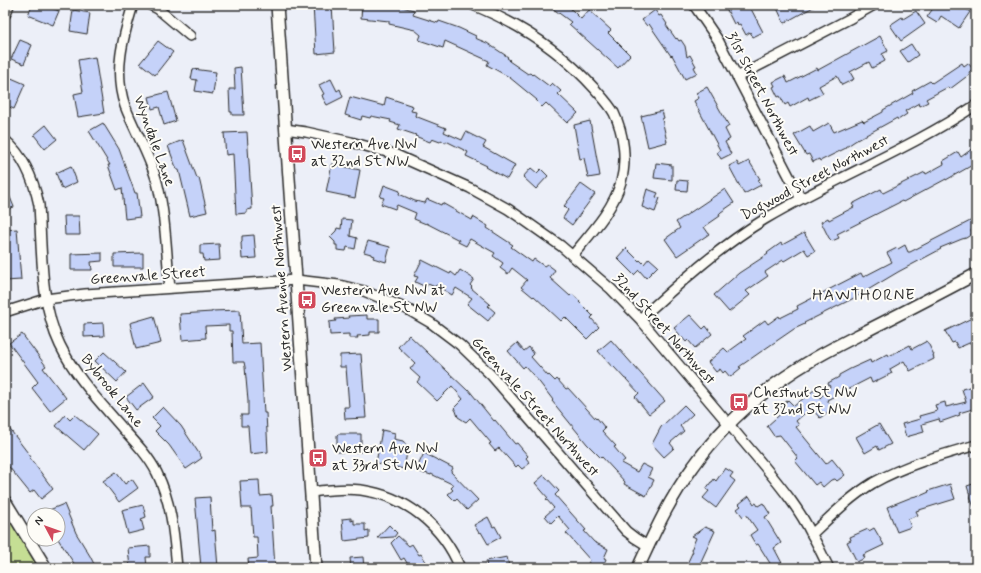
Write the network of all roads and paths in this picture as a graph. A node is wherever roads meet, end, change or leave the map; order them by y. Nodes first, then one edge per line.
1 (8, 5) edge
2 (133, 5) edge
3 (150, 5) edge
4 (277, 5) edge
5 (473, 5) edge
6 (694, 5) edge
7 (874, 5) edge
8 (5, 13) edge
9 (190, 36) dead end
10 (737, 76) junction
11 (976, 105) edge
12 (285, 129) junction
13 (5, 140) edge
14 (801, 199) junction
15 (573, 255) junction
16 (976, 274) edge
17 (296, 280) junction
18 (170, 288) junction
19 (46, 299) junction
20 (5, 312) edge
21 (640, 320) junction
22 (728, 425) junction
23 (976, 445) edge
24 (311, 492) junction
25 (5, 501) edge
26 (812, 534) junction
27 (648, 546) junction
28 (46, 568) edge
29 (177, 568) edge
30 (316, 568) edge
31 (460, 568) edge
32 (638, 568) edge
33 (828, 568) edge

1 - 8 street
2 - 18 street, Wyndale Lane
3 - 9 street
4 - 12 street, Western Avenue Northwest
5 - 15 street
6 - 10 street, 31st Street Northwest
7 - 10 street
10 - 14 street, 31st Street Northwest
11 - 14 street, Dogwood Street Northwest
12 - 15 street, 32nd Street Northwest
12 - 17 street, Western Avenue Northwest
13 - 19 street, Bybrook Lane
14 - 21 street, Dogwood Street Northwest
15 - 21 street, 32nd Street Northwest
16 - 22 street
17 - 18 street, Greenvale Street
17 - 24 street, Western Avenue Northwest
17 - 27 street, Greenvale Street Northwest
18 - 19 street, Greenvale Street
19 - 20 street, Greenvale Street
19 - 29 street, Bybrook Lane
21 - 22 street, 32nd Street Northwest
22 - 26 street, 32nd Street Northwest
22 - 27 street
23 - 26 street
24 - 30 street, Western Avenue Northwest
24 - 31 street
25 - 28 street
26 - 33 street, 32nd Street Northwest
27 - 32 street

